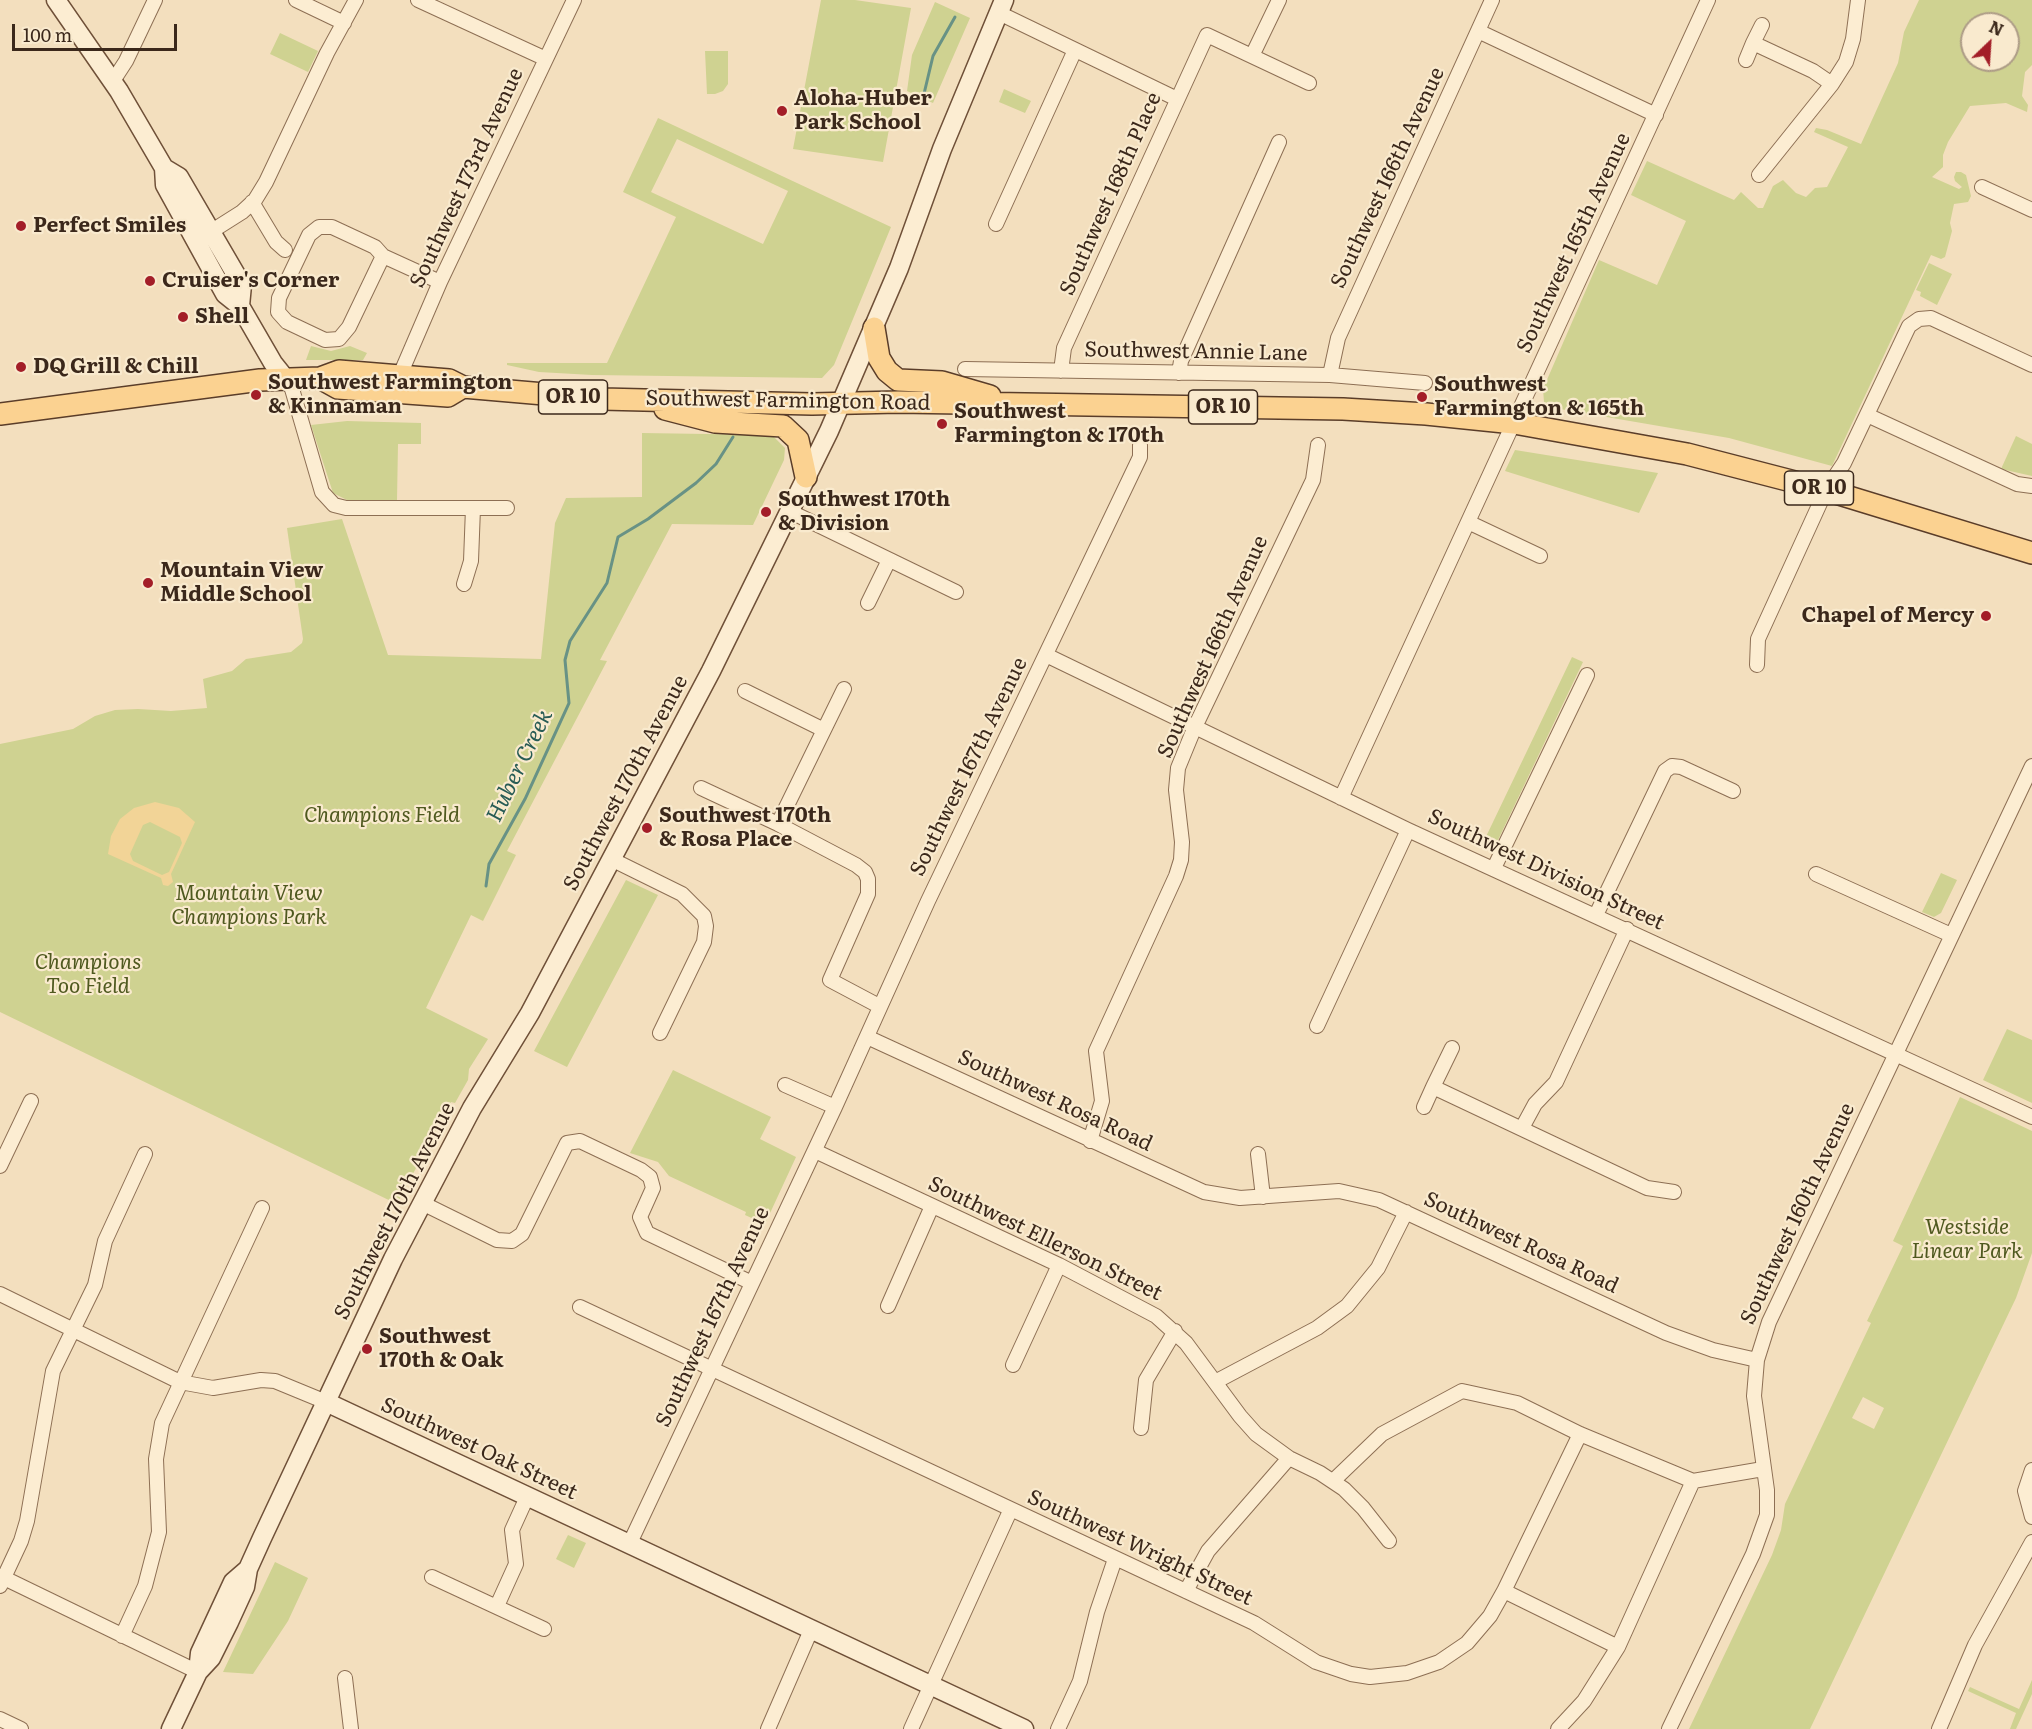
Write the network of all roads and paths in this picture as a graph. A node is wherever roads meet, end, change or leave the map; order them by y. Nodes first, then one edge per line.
1 (56, 0) edge
2 (155, 0) edge
3 (296, 0) edge
4 (356, 0) edge
5 (418, 0) edge
6 (574, 0) edge
7 (1279, 0) edge
8 (1492, 0) edge
9 (1708, 0) edge
10 (1858, 0) edge
11 (438, 4) edge
12 (1002, 7) edge
13 (344, 23) junction
14 (1762, 25) dead end
15 (1478, 31) junction
16 (1754, 43) junction
17 (1075, 50) junction
18 (1252, 56) junction
19 (546, 59) junction
20 (1746, 60) dead end
21 (113, 81) junction
22 (1309, 83) dead end
23 (1832, 84) junction
24 (1177, 99) junction
25 (1656, 115) junction
26 (1279, 142) dead end
27 (164, 168) junction
28 (1759, 175) dead end
29 (1982, 188) dead end
30 (252, 202) junction
31 (2032, 210) edge
32 (996, 224) dead end
33 (212, 231) junction
34 (285, 250) dead end
35 (383, 256) junction
36 (440, 282) junction
37 (240, 306) junction
38 (874, 328) junction
39 (2032, 365) edge
40 (966, 369) dead end
41 (1061, 371) junction
42 (1179, 373) junction
43 (400, 375) junction
44 (1330, 375) junction
45 (285, 378) junction
46 (320, 378) junction
47 (1425, 383) dead end
48 (463, 387) junction
49 (626, 399) junction
50 (842, 404) junction
51 (1019, 404) junction
52 (0, 414) edge
53 (1867, 415) junction
54 (1514, 423) junction
55 (1140, 445) dead end
56 (1318, 445) dead end
57 (806, 477) junction
58 (2032, 486) edge
59 (1826, 490) junction
60 (473, 508) junction
61 (507, 508) dead end
62 (789, 510) junction
63 (1468, 522) junction
64 (2032, 553) edge
65 (1540, 556) dead end
66 (888, 560) junction
67 (464, 584) dead end
68 (956, 592) dead end
69 (868, 603) dead end
70 (1046, 655) junction
71 (1756, 665) dead end
72 (1587, 675) dead end
73 (844, 689) dead end
74 (745, 691) dead end
75 (1194, 729) junction
76 (824, 730) junction
77 (2032, 765) edge
78 (701, 788) dead end
79 (1732, 791) dead end
80 (1341, 798) junction
81 (778, 824) junction
82 (1408, 830) junction
83 (611, 860) junction
84 (1494, 868) junction
85 (1816, 874) dead end
86 (1596, 915) junction
87 (1627, 930) junction
88 (1951, 935) junction
89 (879, 1006) junction
90 (1317, 1026) dead end
91 (660, 1033) dead end
92 (867, 1037) junction
93 (1452, 1048) dead end
94 (1895, 1054) junction
95 (785, 1085) dead end
96 (1433, 1087) junction
97 (31, 1101) dead end
98 (835, 1107) junction
99 (1424, 1107) dead end
100 (2032, 1117) edge
101 (1522, 1128) junction
102 (1090, 1141) junction
103 (814, 1151) junction
104 (145, 1154) dead end
105 (1257, 1154) dead end
106 (0, 1166) edge
107 (1674, 1192) dead end
108 (1263, 1197) junction
109 (422, 1203) junction
110 (932, 1206) junction
111 (262, 1208) dead end
112 (1406, 1212) junction
113 (1059, 1265) junction
114 (752, 1283) junction
115 (0, 1294) edge
116 (888, 1306) dead end
117 (580, 1307) dead end
118 (71, 1330) junction
119 (1175, 1331) junction
120 (1757, 1360) junction
121 (1013, 1365) dead end
122 (711, 1369) junction
123 (180, 1382) junction
124 (1215, 1382) junction
125 (326, 1402) junction
126 (1141, 1428) dead end
127 (1580, 1434) junction
128 (1289, 1458) junction
129 (1763, 1469) junction
130 (2032, 1470) edge
131 (1333, 1481) junction
132 (1693, 1481) junction
133 (527, 1497) junction
134 (1010, 1511) junction
135 (2032, 1517) edge
136 (1389, 1541) dead end
137 (2032, 1542) edge
138 (629, 1545) junction
139 (1116, 1559) junction
140 (432, 1577) dead end
141 (1, 1580) edge
142 (1186, 1591) junction
143 (1504, 1591) junction
144 (496, 1606) junction
145 (544, 1629) dead end
146 (811, 1630) junction
147 (122, 1636) junction
148 (1618, 1647) junction
149 (198, 1672) junction
150 (345, 1678) dead end
151 (931, 1686) junction
152 (0, 1719) edge
153 (1003, 1725) edge
154 (21, 1729) edge
155 (171, 1729) edge
156 (351, 1729) edge
157 (768, 1729) edge
158 (911, 1729) edge
159 (1024, 1729) edge
160 (1059, 1729) edge
161 (1558, 1729) edge
162 (1669, 1729) edge
163 (1939, 1729) edge

1 - 21 main road
2 - 21 street
3 - 13 street
4 - 13 street
5 - 11 street
6 - 19 street, Southwest 173rd Avenue
7 - 18 street
8 - 15 street, Southwest 166th Avenue
9 - 25 street, Southwest 165th Avenue
10 - 23 street
11 - 19 street
12 - 17 street
12 - 38 main road, Southwest 170th Avenue
13 - 30 street
14 - 16 street
15 - 25 street
15 - 44 street, Southwest 166th Avenue
16 - 20 street
16 - 23 street
17 - 24 street
17 - 32 street
18 - 22 street
18 - 24 street, Southwest 168th Place
19 - 36 street, Southwest 173rd Avenue
21 - 27 main road
23 - 28 street
24 - 41 street, Southwest 168th Place
25 - 54 street, Southwest 165th Avenue
26 - 42 street
27 - 33 main road
27 - 37 main road
29 - 31 street
30 - 33 street
30 - 34 street
33 - 37 main road
35 - 35 street
35 - 36 street
36 - 43 street, Southwest 173rd Avenue
37 - 45 main road
38 - 50 main road, Southwest 170th Avenue
38 - 51 main road
39 - 53 street
40 - 41 street, Southwest Annie Lane
41 - 42 street, Southwest Annie Lane
42 - 44 street, Southwest Annie Lane
43 - 46 main road, Southwest Farmington Road / OR 10
43 - 48 main road, Southwest Farmington Road / OR 10
44 - 47 street, Southwest Annie Lane
45 - 46 main road, Southwest Farmington Road / OR 10
45 - 52 main road, Southwest Farmington Road / OR 10
45 - 60 street
46 - 48 main road, Southwest Farmington Road / OR 10
48 - 49 main road, Southwest Farmington Road / OR 10
49 - 50 main road, Southwest Farmington Road / OR 10
49 - 57 main road
50 - 51 main road, Southwest Farmington Road / OR 10
50 - 57 main road, Southwest 170th Avenue
51 - 54 main road, Southwest Farmington Road / OR 10
53 - 58 street
53 - 59 street
54 - 59 main road, Southwest Farmington Road / OR 10
54 - 63 street, Southwest 165th Avenue
55 - 70 street, Southwest 167th Avenue
56 - 75 street, Southwest 166th Avenue
57 - 62 main road, Southwest 170th Avenue
59 - 64 main road, Southwest Farmington Road / OR 10
59 - 71 street
60 - 61 street
60 - 67 street
62 - 66 street
62 - 83 main road, Southwest 170th Avenue
63 - 65 street
63 - 80 street, Southwest 165th Avenue
66 - 68 street
66 - 69 street
70 - 75 street, Southwest Division Street
70 - 89 street, Southwest 167th Avenue
72 - 84 street
73 - 76 street
74 - 76 street
75 - 80 street, Southwest Division Street
75 - 102 street, Southwest 166th Avenue
76 - 81 street
77 - 88 street, Southwest 160th Avenue
78 - 81 street
79 - 86 street
80 - 82 street, Southwest Division Street
81 - 89 street
82 - 84 street, Southwest Division Street
82 - 90 street
83 - 91 street
83 - 109 main road, Southwest 170th Avenue
84 - 86 street, Southwest Division Street
85 - 88 street
86 - 87 street, Southwest Division Street
87 - 94 street, Southwest Division Street
87 - 101 street
88 - 94 street, Southwest 160th Avenue
89 - 92 street, Southwest 167th Avenue
92 - 98 street, Southwest 167th Avenue
92 - 102 street, Southwest Rosa Road
93 - 96 street
94 - 100 street, Southwest Division Street
94 - 120 street, Southwest 160th Avenue
95 - 98 street
96 - 99 street
96 - 101 street
97 - 106 street
98 - 103 street, Southwest 167th Avenue
101 - 107 street
102 - 108 street, Southwest Rosa Road
103 - 110 street, Southwest Ellerson Street
103 - 114 street, Southwest 167th Avenue
104 - 118 street
105 - 108 street
108 - 112 street, Southwest Rosa Road
109 - 114 street
109 - 125 main road, Southwest 170th Avenue
110 - 113 street, Southwest Ellerson Street
110 - 116 street
111 - 123 street
112 - 120 street, Southwest Rosa Road
112 - 124 street
113 - 119 street, Southwest Ellerson Street
113 - 121 street
114 - 122 street, Southwest 167th Avenue
115 - 118 street, Southwest Oak Street
117 - 122 street, Southwest Wright Street
118 - 123 street, Southwest Oak Street
118 - 141 street
119 - 124 street, Southwest Ellerson Street
119 - 126 street
120 - 129 street, Southwest 160th Avenue
122 - 134 street, Southwest Wright Street
122 - 138 street, Southwest 167th Avenue
123 - 125 street, Southwest Oak Street
123 - 147 street
124 - 128 street, Southwest Ellerson Street
125 - 133 main road, Southwest Oak Street
125 - 149 main road, Southwest 170th Avenue
127 - 131 street
127 - 132 street
127 - 143 street, Southwest Wright Street
128 - 131 street, Southwest Ellerson Street
128 - 142 street
129 - 132 street
129 - 162 street, Southwest 160th Avenue
130 - 135 street
131 - 136 street, Southwest Ellerson Street
132 - 148 street
133 - 138 main road, Southwest Oak Street
133 - 144 street
134 - 139 street, Southwest Wright Street
134 - 151 street
137 - 163 street
138 - 146 main road, Southwest Oak Street
139 - 142 street, Southwest Wright Street
139 - 160 street
140 - 144 street
141 - 147 street
142 - 143 street, Southwest Wright Street
143 - 148 street
144 - 145 street
146 - 151 main road, Southwest Oak Street
146 - 157 street
147 - 149 street
148 - 161 street
149 - 155 main road, Southwest 170th Avenue
150 - 156 street
151 - 153 main road, Southwest Oak Street
151 - 158 street
152 - 154 street
153 - 159 main road, Southwest Oak Street

